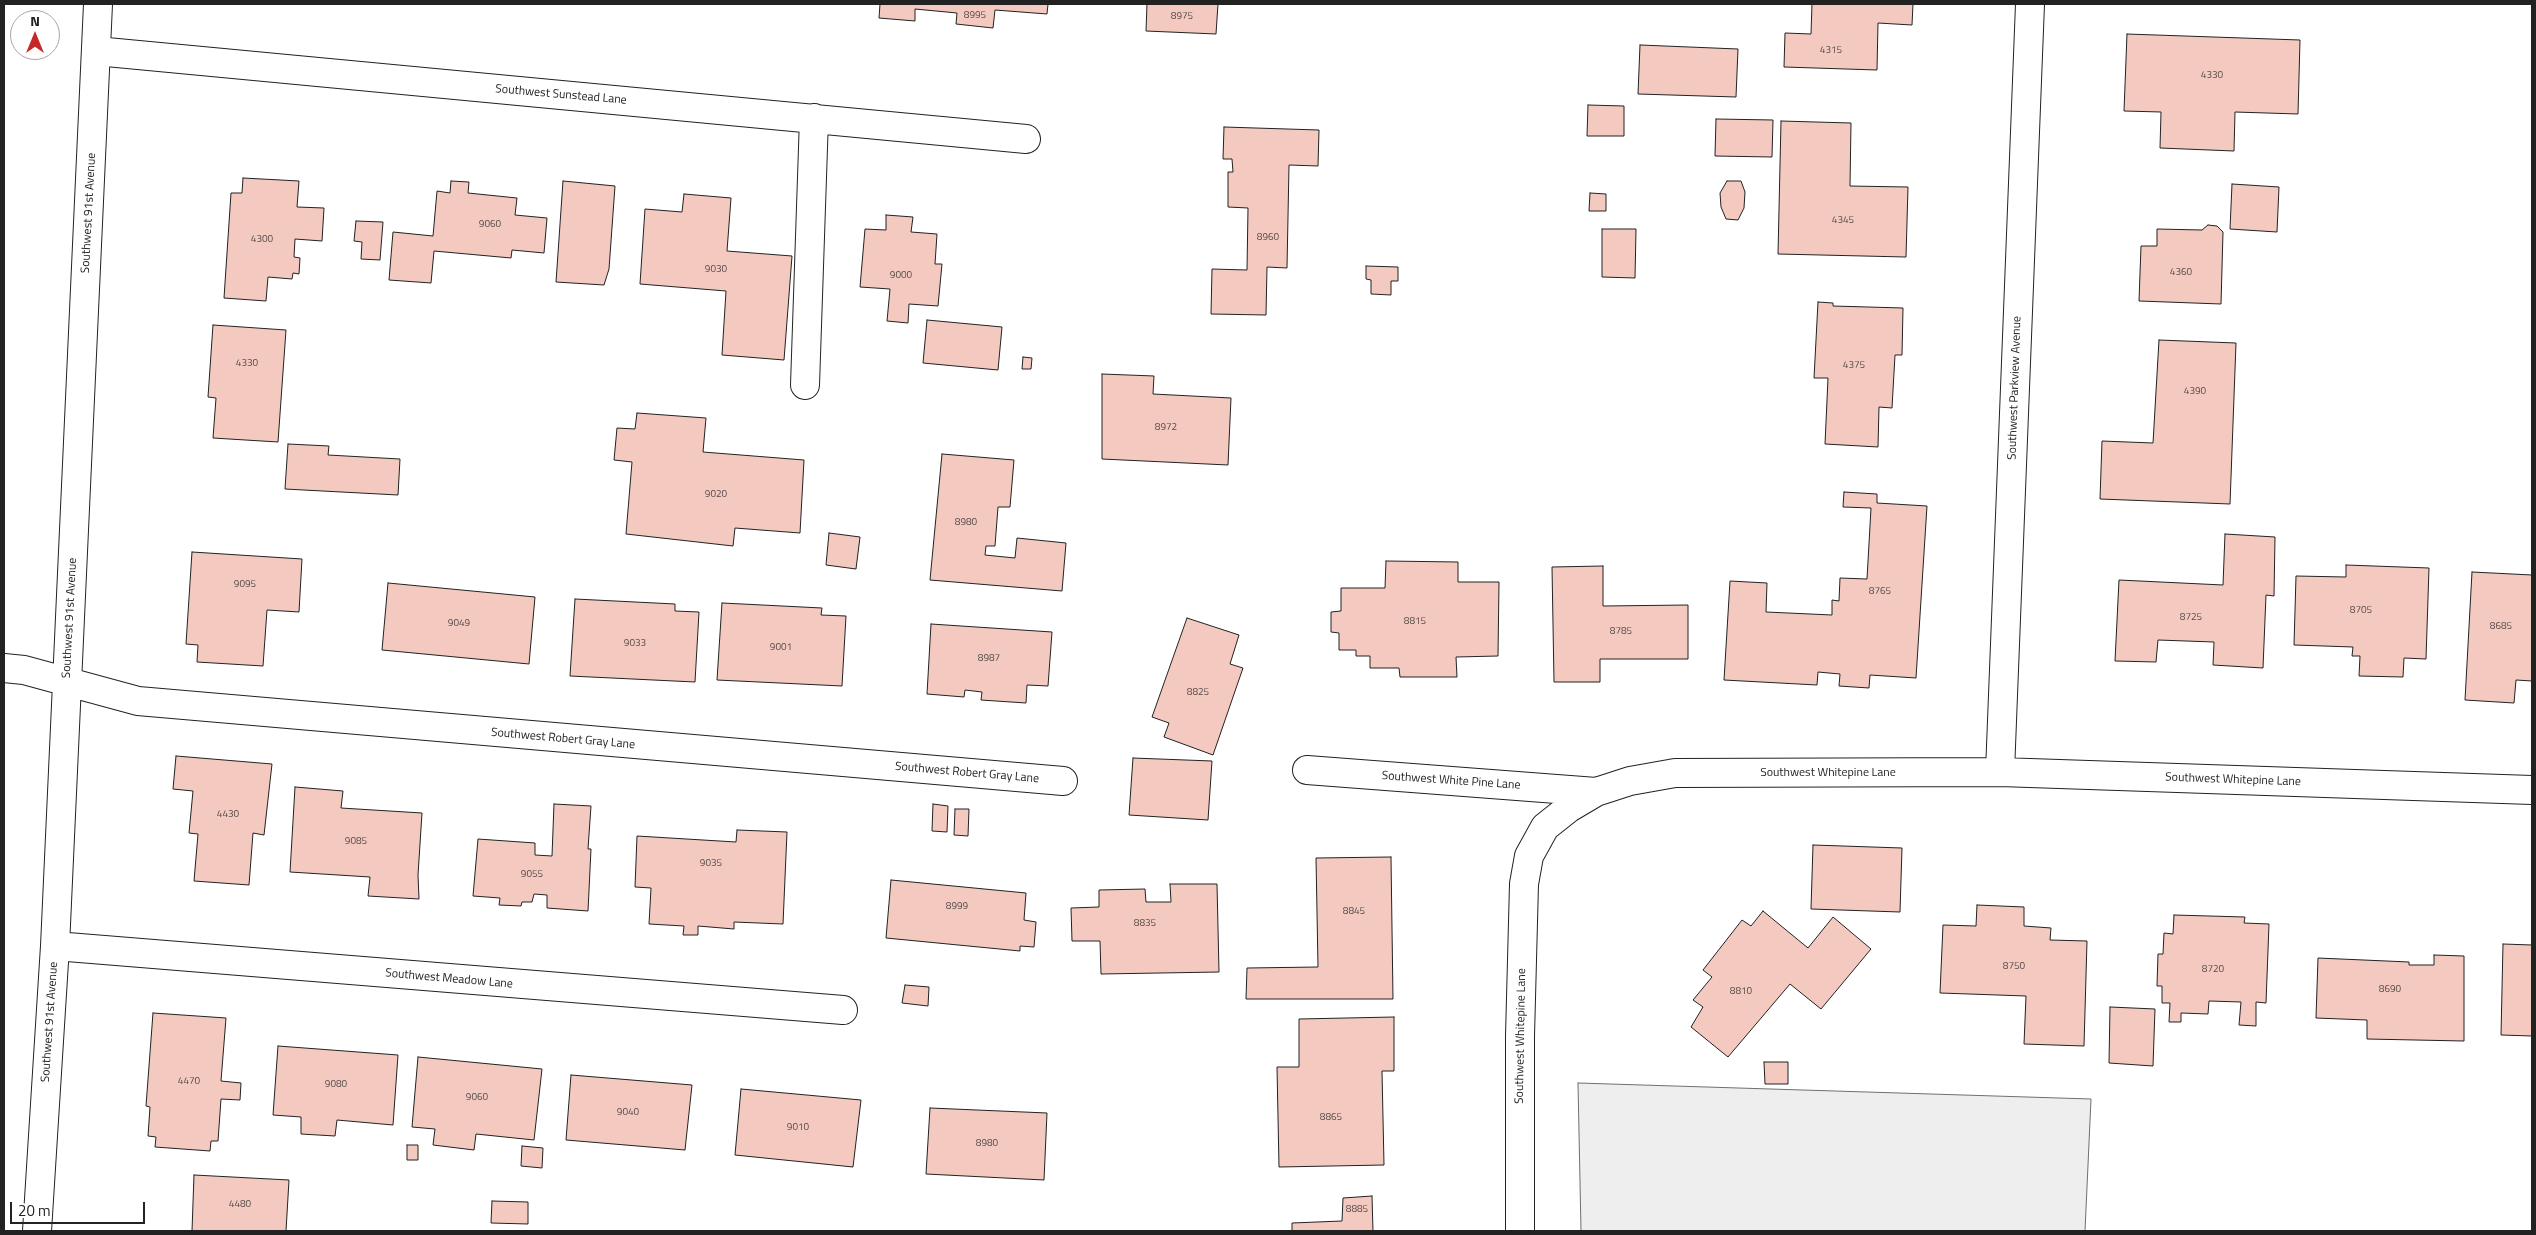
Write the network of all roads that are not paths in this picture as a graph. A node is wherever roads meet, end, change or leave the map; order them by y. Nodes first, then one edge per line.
1 (98, 4) edge
2 (2030, 4) edge
3 (96, 51) junction
4 (814, 118) junction
5 (1026, 139) dead end
6 (805, 385) dead end
7 (4, 668) edge
8 (66, 682) junction
9 (1307, 770) dead end
10 (2000, 772) junction
11 (1063, 781) dead end
12 (2532, 790) edge
13 (1596, 792) junction
14 (55, 946) junction
15 (843, 1010) dead end
16 (37, 1231) edge
17 (1520, 1231) edge

1 - 3 street, Southwest 91st Avenue
2 - 10 street, Southwest Parkview Avenue
3 - 4 street, Southwest Sunstead Lane
3 - 8 street, Southwest 91st Avenue
4 - 5 street, Southwest Sunstead Lane
4 - 6 street
7 - 8 street
8 - 11 street, Southwest Robert Gray Lane
8 - 14 street, Southwest 91st Avenue
9 - 13 street, Southwest White Pine Lane
10 - 12 street, Southwest Whitepine Lane
10 - 13 street, Southwest Whitepine Lane
13 - 17 street, Southwest Whitepine Lane
14 - 15 street, Southwest Meadow Lane
14 - 16 street, Southwest 91st Avenue

